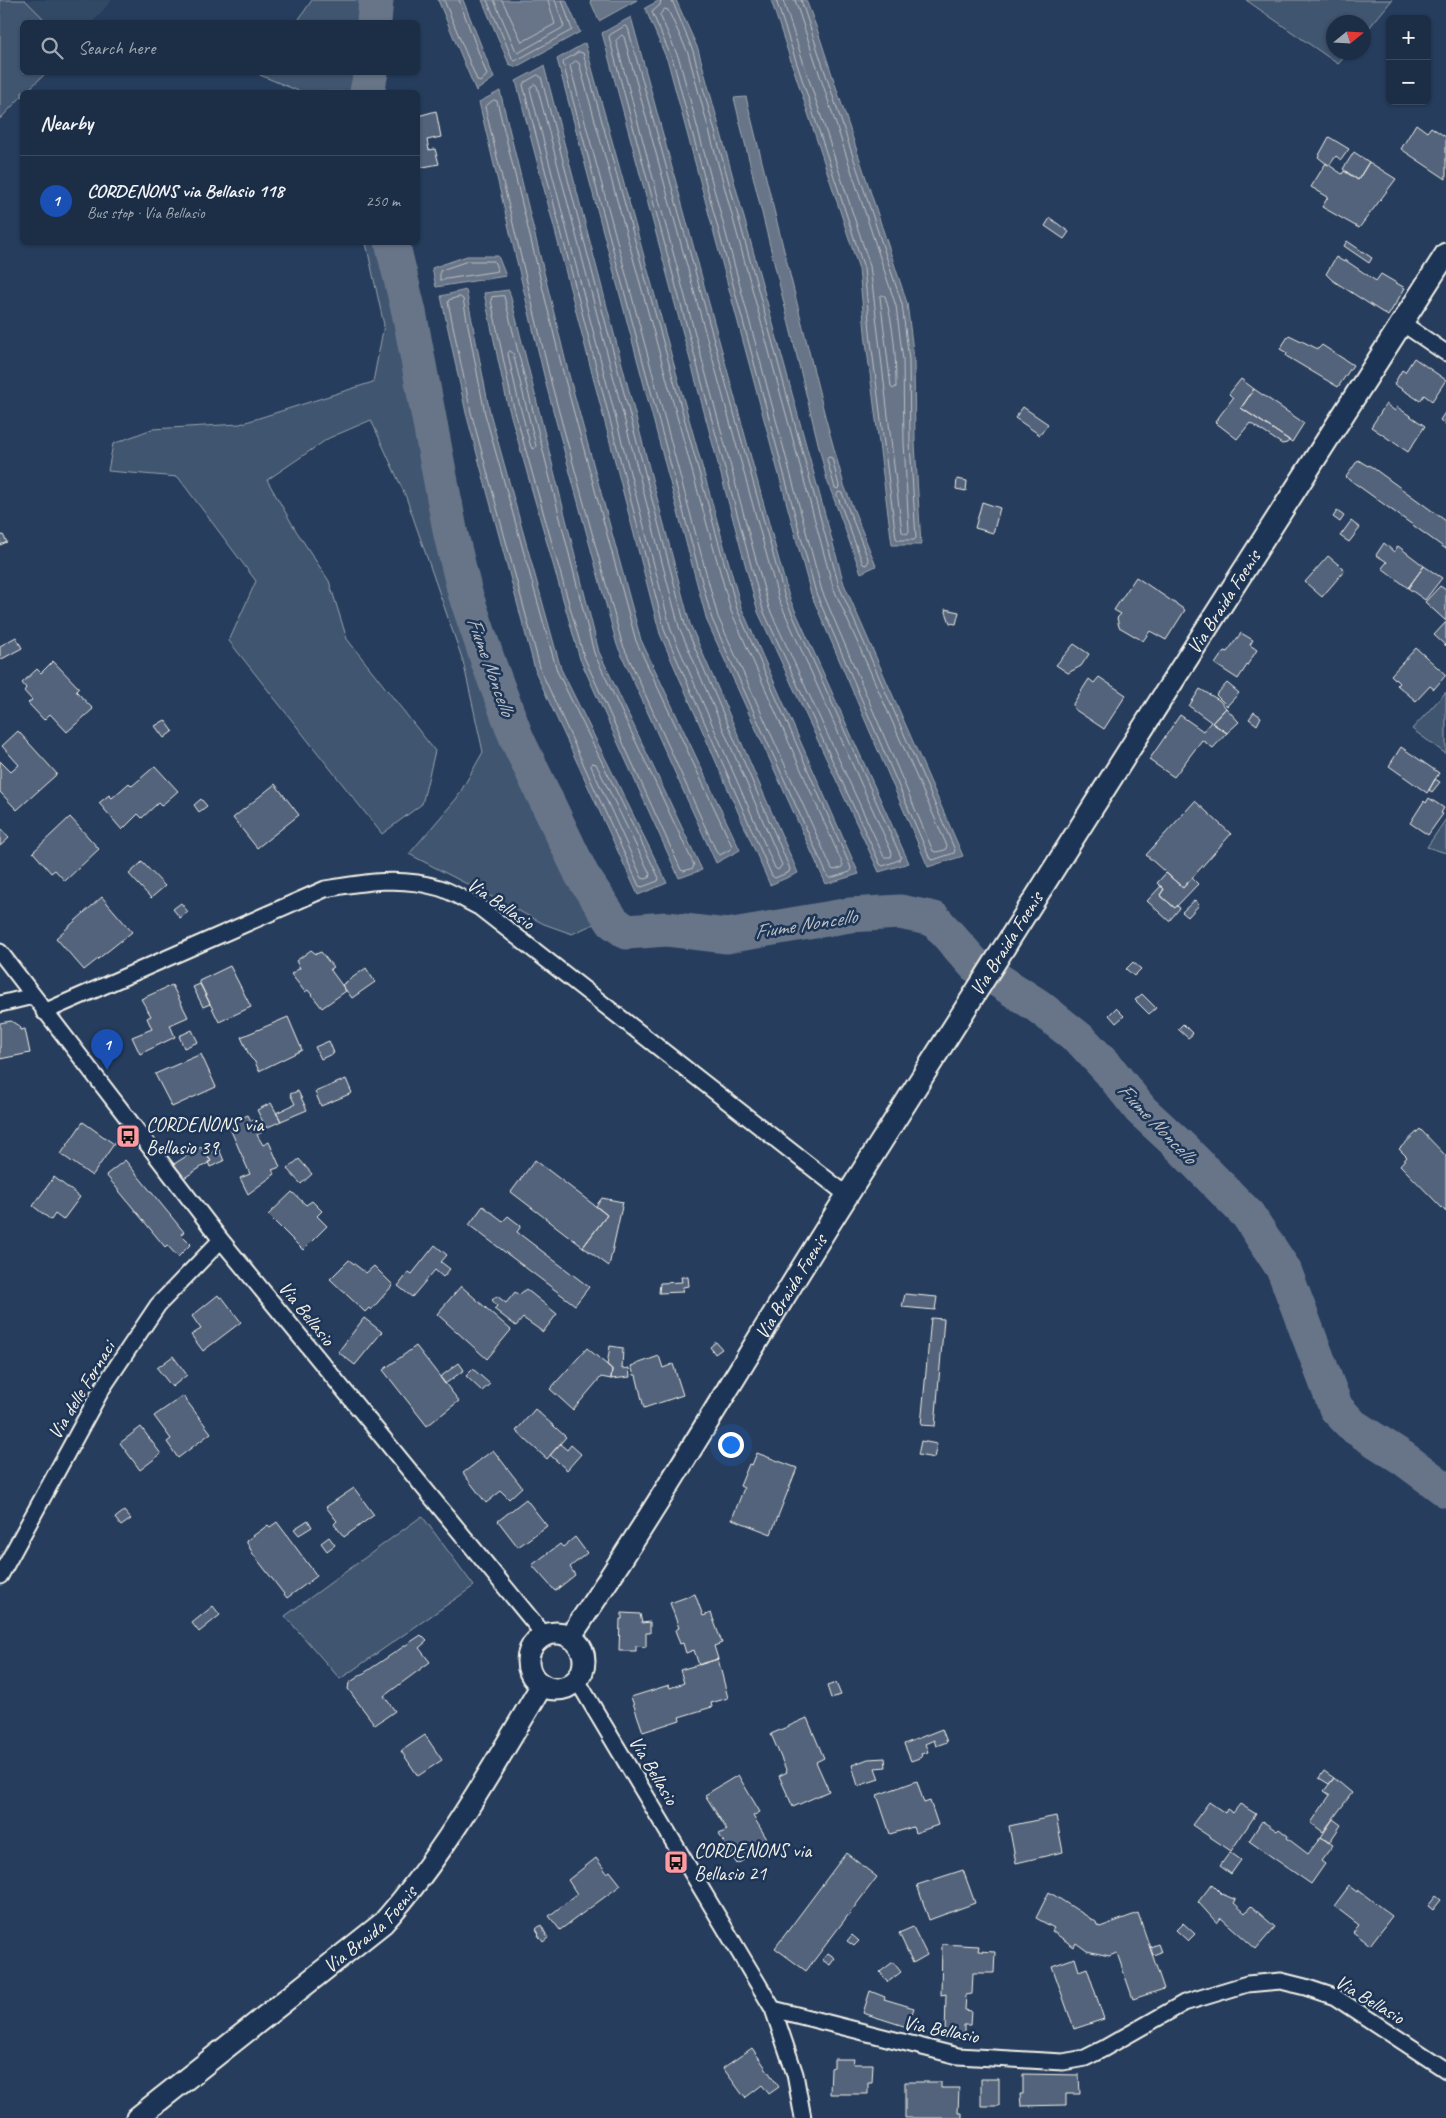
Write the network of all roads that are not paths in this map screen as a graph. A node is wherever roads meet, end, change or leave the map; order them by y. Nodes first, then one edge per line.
1 (1446, 254) edge
2 (1402, 323) junction
3 (1446, 353) edge
4 (0, 952) edge
5 (33, 996) junction
6 (0, 1004) edge
7 (44, 1012) junction
8 (847, 1195) junction
9 (221, 1240) junction
10 (0, 1576) edge
11 (545, 1636) junction
12 (570, 1637) junction
13 (577, 1680) junction
14 (542, 1685) junction
15 (773, 2010) junction
16 (1446, 2070) edge
17 (138, 2118) edge
18 (803, 2118) edge

1 - 2 street, Via Braida Foenis
2 - 3 street
2 - 8 street, Via Braida Foenis
4 - 5 street, Via Bellasio
5 - 6 street
5 - 7 street, Via Bellasio
7 - 8 street, Via Bellasio
7 - 9 street, Via Bellasio
8 - 12 street, Via Braida Foenis
9 - 10 street, Via delle Fornaci
9 - 11 street, Via Bellasio
11 - 12 street
11 - 14 street
12 - 13 street
13 - 14 street
13 - 15 street, Via Bellasio
14 - 17 street, Via Braida Foenis
15 - 16 street, Via Bellasio
15 - 18 street

